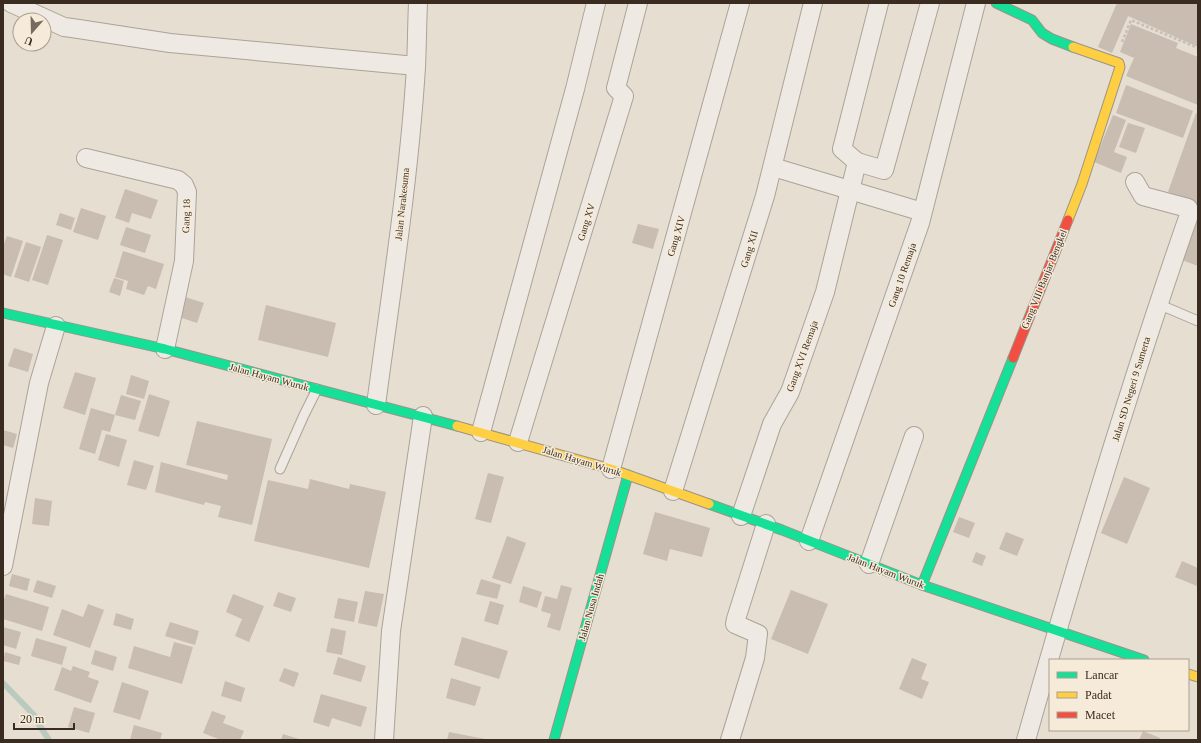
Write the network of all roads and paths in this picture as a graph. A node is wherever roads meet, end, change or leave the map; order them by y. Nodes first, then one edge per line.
1 (11, 3) edge
2 (418, 3) edge
3 (596, 3) edge
4 (638, 3) edge
5 (740, 3) edge
6 (813, 3) edge
7 (879, 3) edge
8 (930, 3) edge
9 (976, 3) edge
10 (996, 3) edge
11 (1198, 48) edge
12 (1114, 61) junction
13 (416, 66) junction
14 (86, 158) dead end
15 (857, 162) junction
16 (773, 167) junction
17 (1135, 182) dead end
18 (850, 191) junction
19 (916, 210) dead end
20 (1158, 304) junction
21 (3, 313) edge
22 (1198, 321) edge
23 (56, 326) junction
24 (165, 349) junction
25 (317, 389) junction
26 (376, 405) junction
27 (423, 416) junction
28 (481, 432) junction
29 (914, 436) dead end
30 (518, 442) junction
31 (280, 470) dead end
32 (619, 472) junction
33 (673, 491) junction
34 (741, 516) junction
35 (766, 524) junction
36 (809, 541) junction
37 (869, 564) junction
38 (3, 566) edge
39 (922, 585) junction
40 (1057, 631) junction
41 (1049, 659) edge
42 (1049, 659) edge
43 (1141, 659) edge
44 (384, 740) edge
45 (554, 740) edge
46 (730, 740) edge
47 (1026, 740) edge

1 - 13 street
2 - 13 street, Jalan Narakesuma
3 - 28 street
4 - 30 street, Gang XV
5 - 32 street, Gang XIV
6 - 16 street, Gang XII
7 - 15 street
8 - 15 street
9 - 36 street, Gang 10 Remaja
10 - 12 main road
11 - 12 path
12 - 39 main road, Gang VIII Banjar Bengkel
13 - 26 street, Jalan Narakesuma
14 - 24 street, Gang 18
15 - 18 street, Gang XVI Remaja
16 - 18 street
16 - 33 street, Gang XII
17 - 20 street, Jalan SD Negeri 9 Sumerta
18 - 19 street
18 - 34 street, Gang XVI Remaja
20 - 22 lane
20 - 40 street, Jalan SD Negeri 9 Sumerta
21 - 23 main road, Jalan Hayam Wuruk
23 - 24 main road, Jalan Hayam Wuruk
23 - 38 street
24 - 25 main road, Jalan Hayam Wuruk
25 - 26 main road, Jalan Hayam Wuruk
25 - 31 lane
26 - 27 main road, Jalan Hayam Wuruk
27 - 28 main road, Jalan Hayam Wuruk
27 - 44 street
28 - 30 main road, Jalan Hayam Wuruk
29 - 37 street
30 - 32 main road, Jalan Hayam Wuruk
32 - 33 main road, Jalan Hayam Wuruk
32 - 45 main road, Jalan Nusa Indah
33 - 34 main road, Jalan Hayam Wuruk
34 - 35 main road, Jalan Hayam Wuruk
35 - 36 main road, Jalan Hayam Wuruk
35 - 46 street
36 - 37 main road, Jalan Hayam Wuruk
37 - 39 main road, Jalan Hayam Wuruk
39 - 40 main road, Jalan Hayam Wuruk
40 - 42 street, Jalan SD Negeri 9 Sumerta
40 - 43 main road, Jalan Hayam Wuruk
41 - 47 street, Jalan SD Negeri 9 Sumerta

